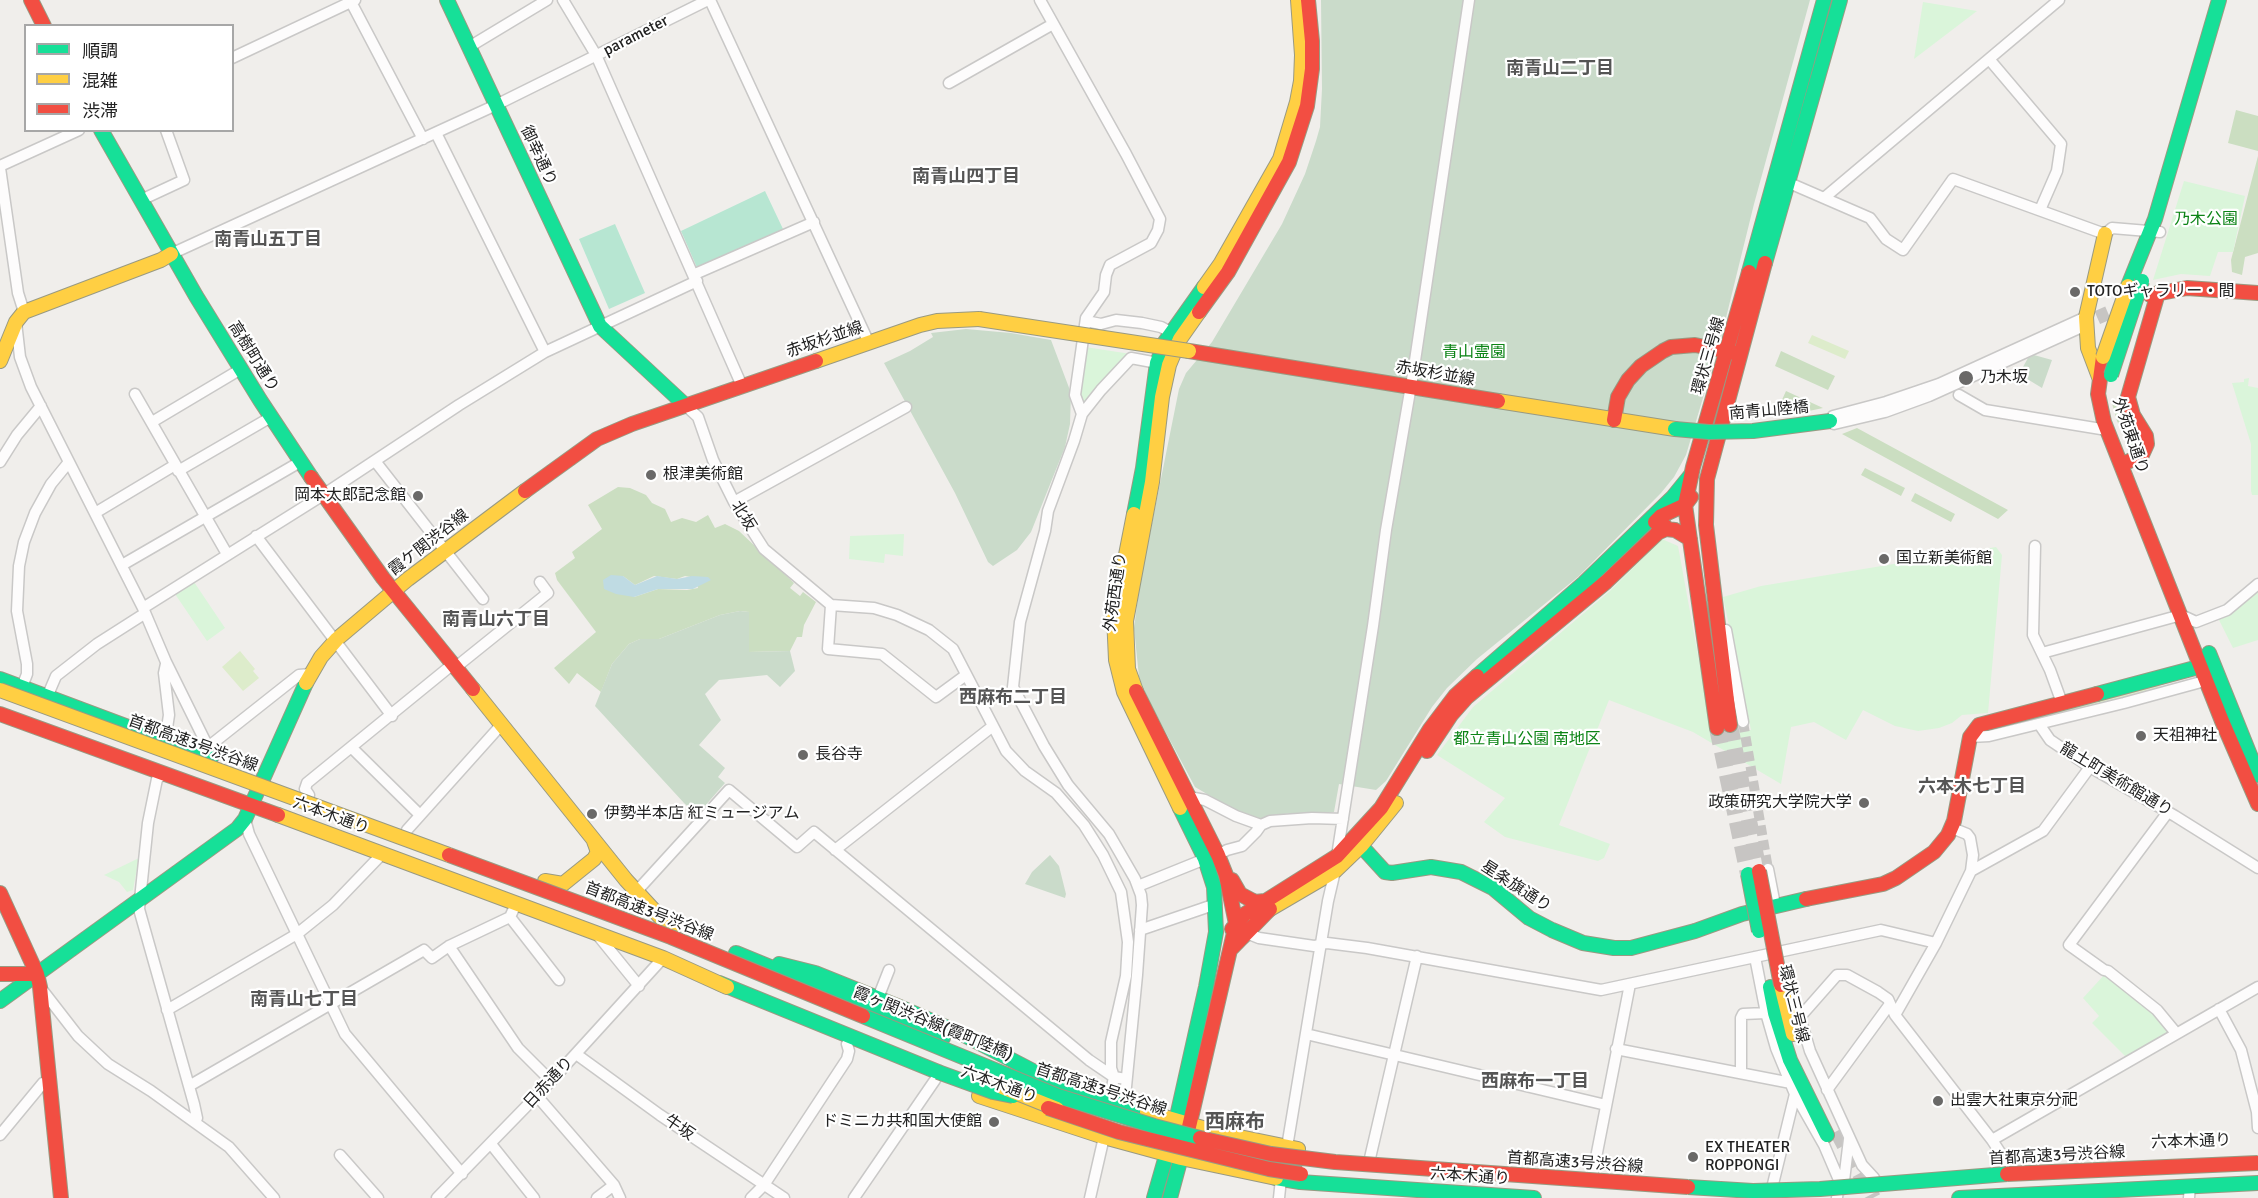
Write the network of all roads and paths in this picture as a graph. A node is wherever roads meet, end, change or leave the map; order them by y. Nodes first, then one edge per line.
1 (31, 0) edge
2 (447, 0) edge
3 (547, 0) edge
4 (563, 0) edge
5 (709, 0) edge
6 (1040, 0) edge
7 (1298, 0) edge
8 (1308, 0) edge
9 (1469, 0) edge
10 (1824, 0) edge
11 (1840, 0) edge
12 (2059, 0) edge
13 (2219, 0) edge
14 (2227, 0) edge
15 (353, 1) edge
16 (43, 24) edge
17 (1053, 24) junction
18 (469, 47) junction
19 (596, 55) junction
20 (237, 56) edge
21 (1989, 59) junction
22 (949, 83) dead end
23 (496, 105) junction
24 (75, 132) edge
25 (102, 132) edge
26 (167, 132) edge
27 (436, 133) junction
28 (423, 139) junction
29 (0, 167) edge
30 (1787, 182) junction
31 (1824, 198) junction
32 (141, 200) junction
33 (1767, 204) junction
34 (2040, 210) junction
35 (813, 222) junction
36 (2156, 231) junction
37 (2105, 234) junction
38 (171, 254) junction
39 (696, 277) junction
40 (2158, 293) junction
41 (2258, 293) edge
42 (2108, 313) tunnel mouth
43 (20, 317) junction
44 (1086, 321) junction
45 (2086, 321) junction
46 (600, 327) junction
47 (1176, 335) junction
48 (869, 343) junction
49 (545, 352) junction
50 (1735, 353) junction
51 (0, 361) edge
52 (1163, 364) junction
53 (241, 369) junction
54 (2105, 376) junction
55 (742, 386) junction
56 (1410, 387) junction
57 (135, 394) dead end
58 (1959, 395) dead end
59 (685, 405) junction
60 (41, 406) junction
61 (906, 407) dead end
62 (1082, 414) junction
63 (1723, 416) junction
64 (271, 417) junction
65 (1614, 420) junction
66 (1830, 421) dead end
67 (152, 422) junction
68 (1675, 429) joint
69 (2107, 430) junction
70 (375, 461) junction
71 (0, 462) edge
72 (69, 462) junction
73 (300, 462) junction
74 (2125, 463) junction
75 (1693, 467) junction
76 (177, 468) junction
77 (323, 495) junction
78 (734, 502) junction
79 (1685, 505) junction
80 (95, 513) junction
81 (205, 518) junction
82 (1656, 528) junction
83 (1708, 535) junction
84 (256, 536) junction
85 (1690, 539) junction
86 (2035, 546) dead end
87 (445, 551) junction
88 (227, 554) junction
89 (122, 565) junction
90 (1600, 569) junction
91 (540, 582) dead end
92 (2258, 584) edge
93 (394, 591) junction
94 (483, 599) dead end
95 (831, 605) junction
96 (143, 611) junction
97 (2181, 615) junction
98 (2196, 622) junction
99 (335, 641) junction
100 (2042, 653) junction
101 (166, 662) junction
102 (2207, 664) junction
103 (454, 665) junction
104 (310, 674) junction
105 (966, 675) junction
106 (0, 680) edge
107 (2207, 680) junction
108 (22, 687) junction
109 (0, 690) edge
110 (48, 697) junction
111 (0, 701) edge
112 (2062, 703) junction
113 (2, 714) edge
114 (392, 716) junction
115 (502, 724) junction
116 (2039, 724) junction
117 (993, 726) junction
118 (1970, 738) junction
119 (165, 741) junction
120 (352, 748) junction
121 (206, 751) junction
122 (2090, 767) junction
123 (165, 773) junction
124 (2258, 775) edge
125 (260, 784) junction
126 (309, 795) junction
127 (1189, 797) junction
128 (2258, 804) edge
129 (251, 805) junction
130 (2168, 812) junction
131 (420, 815) junction
132 (576, 817) junction
133 (245, 819) junction
134 (1343, 819) junction
135 (1261, 825) junction
136 (1952, 828) junction
137 (407, 831) junction
138 (351, 841) junction
139 (1357, 842) junction
140 (835, 850) junction
141 (383, 853) junction
142 (1337, 856) junction
143 (1211, 857) junction
144 (2258, 868) edge
145 (1335, 871) junction
146 (1758, 871) joint
147 (1971, 871) junction
148 (1226, 875) junction
149 (545, 881) junction
150 (1138, 886) junction
151 (1214, 886) junction
152 (642, 887) junction
153 (0, 893) edge
154 (140, 899) junction
155 (516, 904) junction
156 (1216, 904) junction
157 (1267, 905) junction
158 (1775, 905) junction
159 (613, 906) junction
160 (1238, 916) junction
161 (510, 917) junction
162 (594, 932) junction
163 (297, 934) junction
164 (671, 937) junction
165 (1136, 937) junction
166 (1936, 943) junction
167 (1322, 945) junction
168 (449, 946) junction
169 (1230, 950) junction
170 (736, 953) junction
171 (1417, 956) junction
172 (1755, 957) junction
173 (660, 962) junction
174 (889, 970) dead end
175 (0, 974) edge
176 (38, 980) junction
177 (559, 980) dead end
178 (719, 983) junction
179 (1630, 984) junction
180 (639, 986) junction
181 (809, 987) junction
182 (1206, 987) junction
183 (2258, 987) edge
184 (1776, 989) junction
185 (878, 998) junction
186 (0, 1001) edge
187 (331, 1004) junction
188 (1890, 1004) junction
189 (2219, 1009) junction
190 (167, 1010) junction
191 (1766, 1013) junction
192 (1895, 1015) junction
193 (1800, 1017) junction
194 (1306, 1034) junction
195 (2176, 1034) junction
196 (847, 1044) junction
197 (1616, 1049) junction
198 (576, 1054) junction
199 (1393, 1055) junction
200 (1741, 1072) junction
201 (1114, 1077) junction
202 (1126, 1079) junction
203 (935, 1080) junction
204 (551, 1081) junction
205 (49, 1082) junction
206 (1791, 1083) junction
207 (189, 1086) junction
208 (1827, 1089) junction
209 (1795, 1094) junction
210 (537, 1096) junction
211 (1036, 1101) junction
212 (1109, 1103) junction
213 (1605, 1106) junction
214 (1089, 1107) junction
215 (1124, 1107) junction
216 (195, 1122) junction
217 (1183, 1123) junction
218 (2258, 1128) edge
219 (0, 1136) edge
220 (1104, 1137) junction
221 (1171, 1139) junction
222 (1186, 1139) junction
223 (1835, 1139) junction
224 (1992, 1140) junction
225 (491, 1144) junction
226 (1287, 1147) junction
227 (1167, 1154) junction
228 (340, 1155) dead end
229 (2258, 1155) edge
230 (1181, 1158) junction
231 (1370, 1158) junction
232 (1853, 1159) junction
233 (1433, 1163) junction
234 (2258, 1163) edge
235 (2009, 1166) junction
236 (1248, 1173) junction
237 (1593, 1173) junction
238 (462, 1174) junction
239 (2258, 1174) edge
240 (1874, 1178) junction
241 (1281, 1179) junction
242 (2258, 1183) edge
243 (1773, 1184) junction
244 (614, 1185) junction
245 (764, 1185) junction
246 (1385, 1187) junction
247 (1844, 1190) edge
248 (2190, 1192) edge
249 (1407, 1193) edge
250 (1993, 1197) edge
251 (61, 1198) edge
252 (274, 1198) edge
253 (378, 1198) edge
254 (437, 1198) edge
255 (534, 1198) edge
256 (597, 1198) edge
257 (620, 1198) edge
258 (751, 1198) edge
259 (784, 1198) edge
260 (854, 1198) edge
261 (1090, 1198) edge
262 (1154, 1198) edge
263 (1170, 1198) edge
264 (1279, 1198) edge
265 (1534, 1198) edge
266 (1680, 1198) edge
267 (1959, 1198) edge

1 - 16 main road
2 - 18 main road, 御幸通り
3 - 18 street
4 - 19 street
5 - 19 street, parameter
5 - 35 street
6 - 17 street
7 - 47 main road, 外苑西通り
8 - 47 main road, 外苑西通り
9 - 56 street
10 - 33 main road, 環状三号線
11 - 30 main road, 環状三号線
12 - 21 street
13 - 36 main road, 外苑東通り
14 - 36 main road, 外苑東通り
15 - 20 street
15 - 28 street
17 - 22 street
17 - 44 street
18 - 23 main road, 御幸通り
19 - 23 street, parameter
19 - 39 street
21 - 31 street
21 - 34 street
23 - 27 street, parameter
23 - 46 main road, 御幸通り
24 - 29 street
25 - 32 main road, 高樹町通り
26 - 32 street
27 - 28 street, parameter
27 - 49 street
28 - 38 street, parameter
29 - 43 street
30 - 31 street
30 - 33 street
30 - 50 main road, 環状三号線
31 - 34 street
32 - 38 main road, 高樹町通り
33 - 50 main road, 環状三号線
34 - 37 street
35 - 39 street
35 - 48 street
36 - 37 street
36 - 54 main road, 外苑東通り, bridge
36 - 54 main road, 外苑東通り, bridge
37 - 45 main road
38 - 43 main road
38 - 53 main road, 高樹町通り
39 - 46 street
39 - 55 street
40 - 41 main road
40 - 42 main road
40 - 74 main road
43 - 51 main road
43 - 60 street
44 - 47 street
44 - 62 street
45 - 45 street
45 - 54 main road
46 - 49 street
46 - 59 main road
47 - 52 main road, 外苑西通り
48 - 55 main road, 赤坂杉並線
48 - 56 main road, 赤坂杉並線, bridge
49 - 70 street
50 - 63 main road, 環状三号線
50 - 65 main road
50 - 75 main road, 環状三号線
52 - 62 street
52 - 127 main road, 外苑西通り
52 - 143 main road, 外苑西通り
53 - 64 main road, 高樹町通り
53 - 67 street
54 - 69 main road, 外苑東通り
54 - 74 main road, 外苑東通り
55 - 59 main road, 赤坂杉並線
56 - 65 main road, 赤坂杉並線
56 - 134 street
57 - 67 street
58 - 69 street
59 - 78 street, 北坂
59 - 87 main road, 霞ケ関渋谷線
60 - 71 street
60 - 72 street
61 - 78 street
62 - 150 street
63 - 79 main road
63 - 83 main road, 環状三号線
64 - 73 main road, 高樹町通り
64 - 76 street
65 - 68 main road, 赤坂杉並線
66 - 68 main road, 南青山陸橋, bridge
67 - 76 street
69 - 74 main road, 外苑東通り
70 - 77 street
70 - 87 street
72 - 80 street
72 - 108 street
73 - 77 main road, 高樹町通り
73 - 81 street
74 - 97 main road, 外苑東通り
74 - 98 main road, 外苑東通り
75 - 79 main road, 環状三号線
75 - 90 main road
76 - 80 street
76 - 81 street
77 - 84 street
77 - 93 main road, 高樹町通り
78 - 95 street, 北坂
79 - 82 main road
79 - 83 main road
79 - 85 main road, 環状三号線
80 - 89 street
81 - 88 street
81 - 89 street
82 - 85 main road
82 - 90 main road
82 - 139 main road
83 - 85 main road, 環状三号線
84 - 88 street
84 - 99 street
86 - 100 street
87 - 93 main road, 霞ケ関渋谷線
87 - 94 street
88 - 96 street
89 - 96 street
90 - 139 main road
91 - 103 street
92 - 98 street
93 - 99 main road, 霞ケ関渋谷線
93 - 103 main road, 高樹町通り
95 - 105 street
95 - 105 street
96 - 101 street
96 - 110 street
97 - 98 street
97 - 100 street
97 - 102 main road, 外苑東通り
98 - 102 main road, 外苑東通り
99 - 104 main road, 霞ケ関渋谷線
99 - 114 street
100 - 112 street
101 - 119 street
101 - 121 street
102 - 107 main road, 外苑東通り
102 - 112 main road
102 - 124 main road, 外苑東通り
103 - 114 street
103 - 115 main road, 高樹町通り
104 - 121 street
104 - 125 main road, 霞ケ関渋谷線
105 - 117 street
106 - 108 main road, 六本木通り
107 - 116 street
107 - 128 main road, 外苑東通り
108 - 110 main road, 六本木通り
109 - 214 main road, 首都高速3号渋谷線, bridge
110 - 119 main road, 六本木通り
111 - 211 main road, 首都高速3号渋谷線, bridge
112 - 118 main road
113 - 123 main road, 六本木通り
114 - 120 street
115 - 131 street
115 - 132 main road, 高樹町通り
116 - 118 street
116 - 122 street, 龍土町美術館通り
117 - 140 street
117 - 165 street
118 - 136 main road
119 - 121 main road, 六本木通り
119 - 125 main road
120 - 126 street
120 - 131 street
121 - 125 main road, 六本木通り
122 - 130 street, 龍土町美術館通り
122 - 147 street
123 - 129 main road, 六本木通り
123 - 154 street
125 - 126 main road, 六本木通り
125 - 129 main road, 霞ケ関渋谷線
125 - 138 main road
125 - 164 main road
126 - 137 main road, 六本木通り
127 - 135 street
127 - 143 main road, 外苑西通り
129 - 133 main road, 霞ケ関渋谷線
129 - 138 main road, 六本木通り
130 - 144 street, 龍土町美術館通り
130 - 195 street
131 - 137 street
132 - 149 main road
132 - 152 main road
133 - 154 main road
133 - 163 street
134 - 135 street
134 - 139 street
134 - 142 street
135 - 143 street
136 - 147 street
136 - 158 main road
137 - 149 main road, 六本木通り
138 - 141 main road, 六本木通り
139 - 142 main road
139 - 145 main road
139 - 158 main road, 星条旗通り
140 - 152 street
140 - 201 street
141 - 155 main road, 六本木通り
141 - 163 street
142 - 145 main road
142 - 157 main road
143 - 148 main road, 外苑西通り
143 - 150 street
143 - 151 main road, 外苑西通り
145 - 157 main road
145 - 167 street
146 - 158 street
146 - 184 main road, 環状三号線, bridge
147 - 166 street
148 - 157 main road
148 - 160 main road, 外苑西通り
149 - 159 main road, 六本木通り
150 - 165 street
151 - 156 main road, 外苑西通り
151 - 160 main road
152 - 159 street
152 - 164 main road
153 - 176 main road
154 - 176 main road
154 - 190 street
155 - 161 street
155 - 162 main road, 六本木通り
156 - 165 street
156 - 182 main road, 外苑西通り
157 - 160 main road
157 - 169 main road
159 - 164 main road, 六本木通り
160 - 169 main road, 外苑西通り
160 - 182 main road
161 - 168 street
161 - 177 street
162 - 173 main road, 六本木通り
162 - 180 street
163 - 187 street
163 - 190 street
164 - 170 main road
164 - 173 main road
164 - 181 main road
165 - 201 street
165 - 202 street
166 - 172 street
166 - 192 street
167 - 169 street
167 - 171 street
167 - 194 street
168 - 187 street
168 - 204 street
169 - 217 main road, 外苑西通り
170 - 181 main road
170 - 185 main road, 六本木通り
171 - 179 street
171 - 199 street
172 - 179 street
172 - 191 street
173 - 178 main road, 六本木通り
173 - 180 street, 日赤通り
174 - 185 street
175 - 176 main road
176 - 186 main road
176 - 205 main road
176 - 216 street
178 - 196 main road, 六本木通り
178 - 211 main road, bridge
178 - 246 main road, 六本木通り, bridge
179 - 197 street
180 - 198 street, 日赤通り
181 - 214 main road, bridge
181 - 231 main road, 霞ヶ関渋谷線(霞町陸橋), bridge
182 - 217 main road, 外苑西通り
183 - 189 street
184 - 191 street
184 - 193 street
184 - 223 main road, 環状三号線
185 - 212 main road, 六本木通り
187 - 207 street
187 - 238 street
188 - 192 street
188 - 193 street
188 - 208 street
189 - 195 street
189 - 218 street
190 - 207 street
191 - 200 street
191 - 206 street
192 - 224 street
193 - 208 street
194 - 199 street
194 - 226 street
195 - 224 street
196 - 203 main road, 六本木通り
196 - 245 street
197 - 200 street
197 - 213 street
198 - 204 street, 日赤通り
198 - 245 street, 牛坂
199 - 213 street
199 - 231 street
200 - 206 street
201 - 202 street
201 - 212 street
202 - 215 street
203 - 220 main road, 六本木通り
203 - 260 street
204 - 210 street, 日赤通り
205 - 219 street
205 - 251 main road
206 - 209 street
207 - 216 street
208 - 223 street
209 - 223 street
209 - 243 street
210 - 225 street, 日赤通り
210 - 244 street
211 - 266 main road, 首都高速3号渋谷線, bridge
212 - 215 main road, 六本木通り
213 - 237 street
214 - 234 main road, 首都高速3号渋谷線, bridge
215 - 217 main road, 六本木通り
215 - 221 main road
216 - 252 street
217 - 221 main road, 外苑西通り
217 - 222 main road
217 - 226 main road, 六本木通り
220 - 227 main road, 六本木通り
220 - 261 street
221 - 227 main road, 外苑西通り
221 - 230 main road
222 - 230 main road
222 - 236 main road
223 - 232 street
223 - 247 street
224 - 235 street
225 - 238 street, 日赤通り
225 - 255 street
226 - 231 main road, 六本木通り
227 - 230 main road, 六本木通り
227 - 262 main road, 外苑西通り
228 - 253 street
229 - 235 main road, 六本木通り
230 - 236 main road, 六本木通り
230 - 263 main road
231 - 233 main road, 六本木通り
232 - 240 street
232 - 247 street
233 - 237 main road, 六本木通り
233 - 247 main road
235 - 240 main road, 六本木通り
236 - 241 main road, 六本木通り
237 - 243 main road, 六本木通り
238 - 254 street, 日赤通り
239 - 247 main road, 首都高速3号渋谷線
240 - 247 main road, 六本木通り
240 - 247 main road
241 - 246 main road, 六本木通り
241 - 264 street
242 - 248 main road
243 - 247 main road, 六本木通り
244 - 256 street
244 - 257 street
245 - 258 street
245 - 259 street, 牛坂
246 - 249 main road, 六本木通り
248 - 250 main road
249 - 265 main road, 六本木通り
250 - 267 main road

